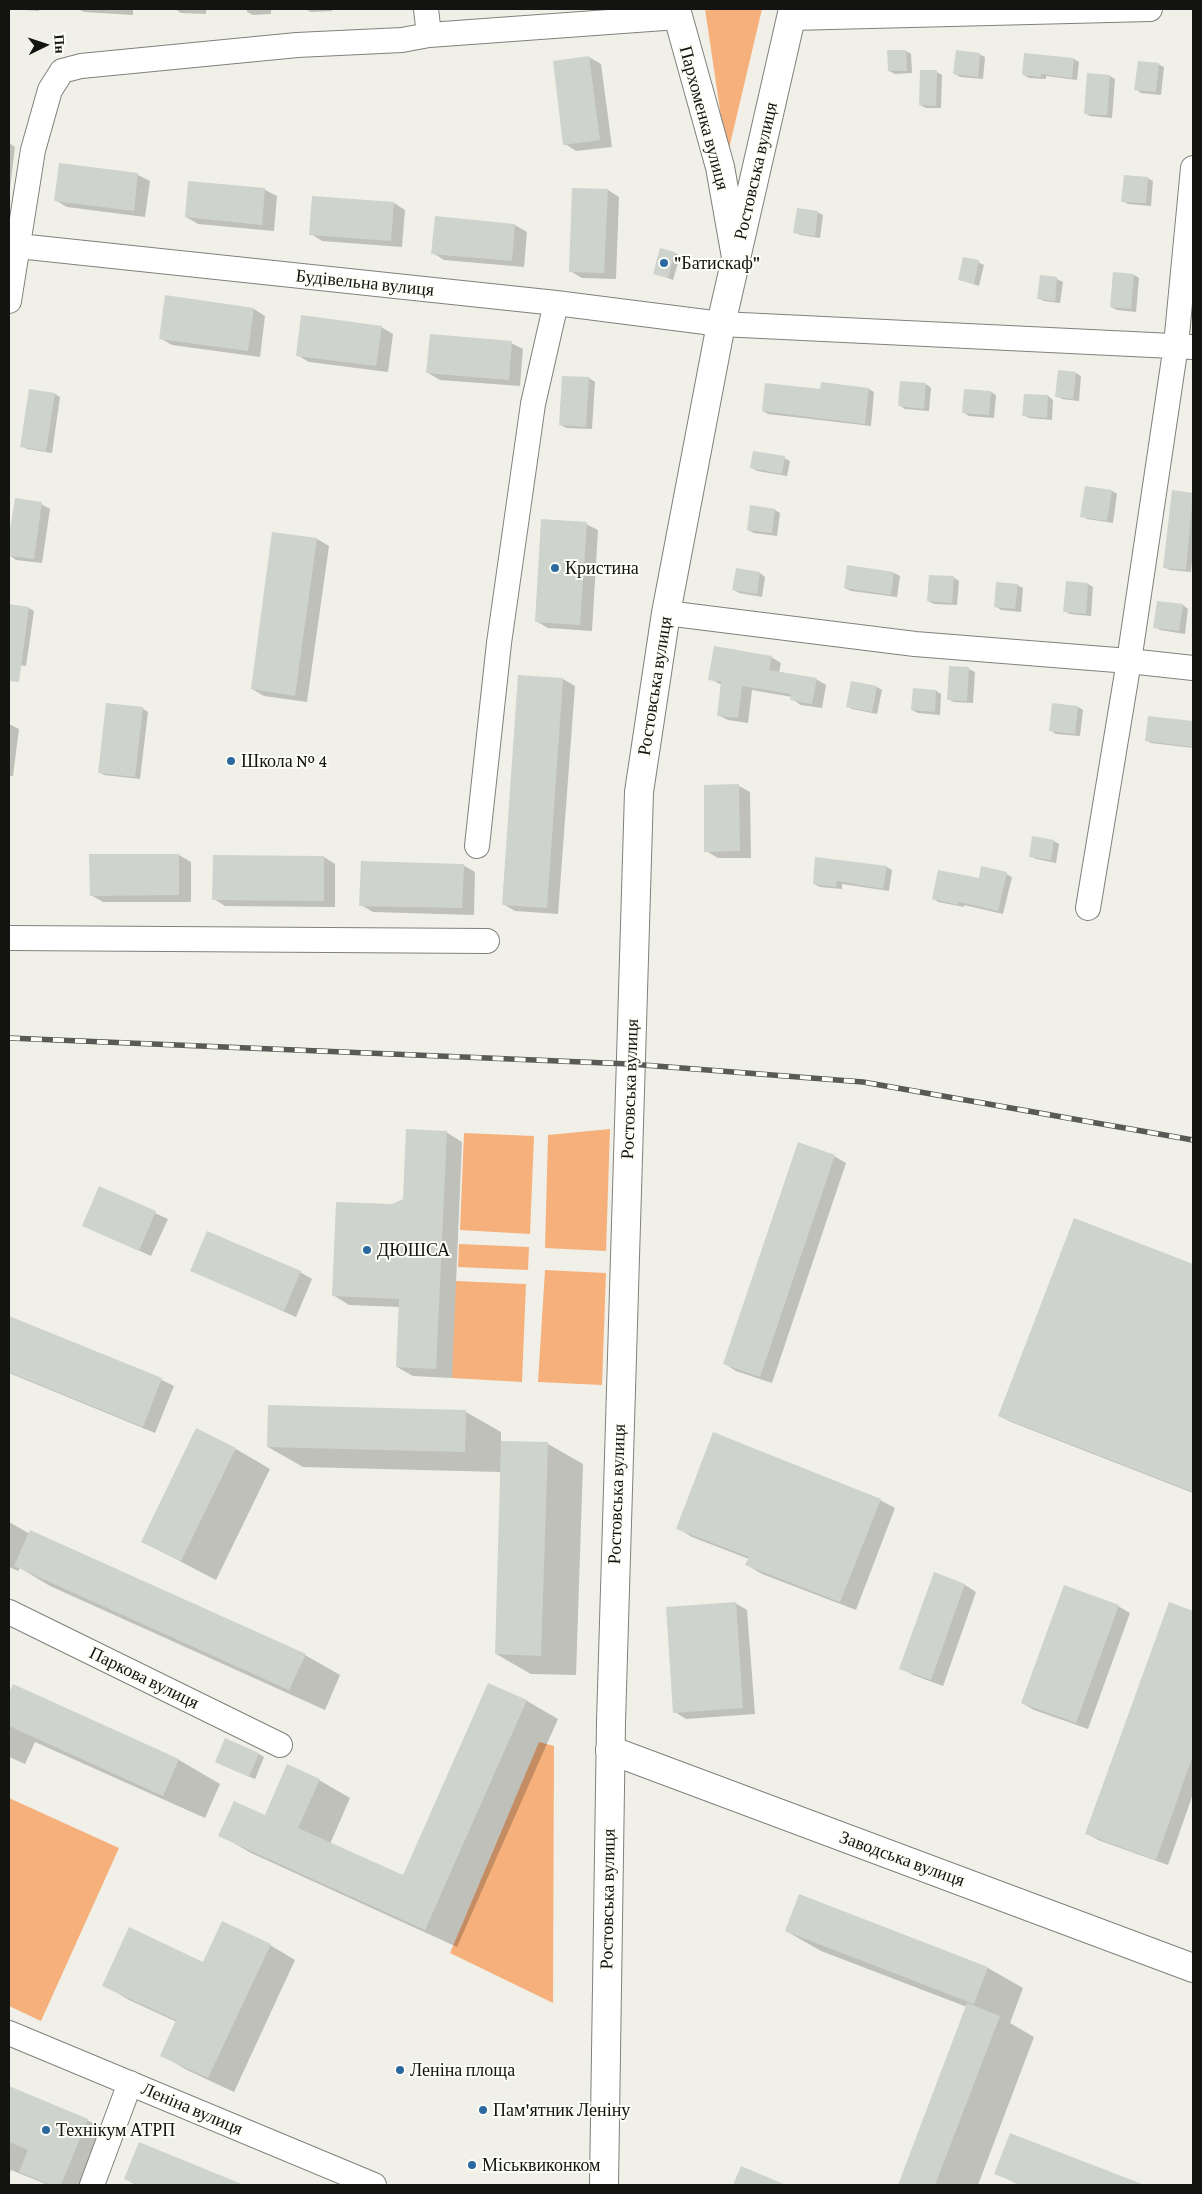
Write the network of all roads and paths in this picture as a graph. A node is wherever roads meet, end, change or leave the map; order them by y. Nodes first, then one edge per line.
1 (426, 9) edge
2 (1150, 9) edge
3 (677, 13) edge
4 (792, 13) edge
5 (429, 35) junction
6 (1193, 168) edge
7 (14, 246) edge
8 (736, 258) junction
9 (9, 301) edge
10 (556, 303) junction
11 (721, 324) junction
12 (1185, 346) edge
13 (666, 613) junction
14 (1129, 661) junction
15 (1193, 668) edge
16 (477, 846) dead end
17 (1088, 908) dead end
18 (9, 938) edge
19 (486, 941) dead end
20 (9, 1612) edge
21 (280, 1745) dead end
22 (610, 1750) junction
23 (1193, 1968) edge
24 (9, 2033) edge
25 (130, 2083) junction
26 (92, 2185) edge
27 (374, 2185) edge
28 (604, 2185) edge

1 - 5 street
2 - 4 street
3 - 5 street
3 - 8 main road, Пархоменка вулиця
4 - 8 main road, Ростовська вулиця
5 - 7 street
6 - 12 street
7 - 9 street
7 - 10 street, Будівельна вулиця
8 - 11 main road, Ростовська вулиця
10 - 11 street, Будівельна вулиця
10 - 16 street
11 - 12 street, Будівельна вулиця
11 - 13 main road, Ростовська вулиця
12 - 14 street
13 - 14 street
13 - 22 main road, Ростовська вулиця
14 - 15 street
14 - 17 street
18 - 19 street
20 - 21 street, Паркова вулиця
22 - 23 main road, Заводська вулиця
22 - 28 main road, Ростовська вулиця
24 - 25 street, Леніна вулиця
25 - 26 street
25 - 27 street, Леніна вулиця

